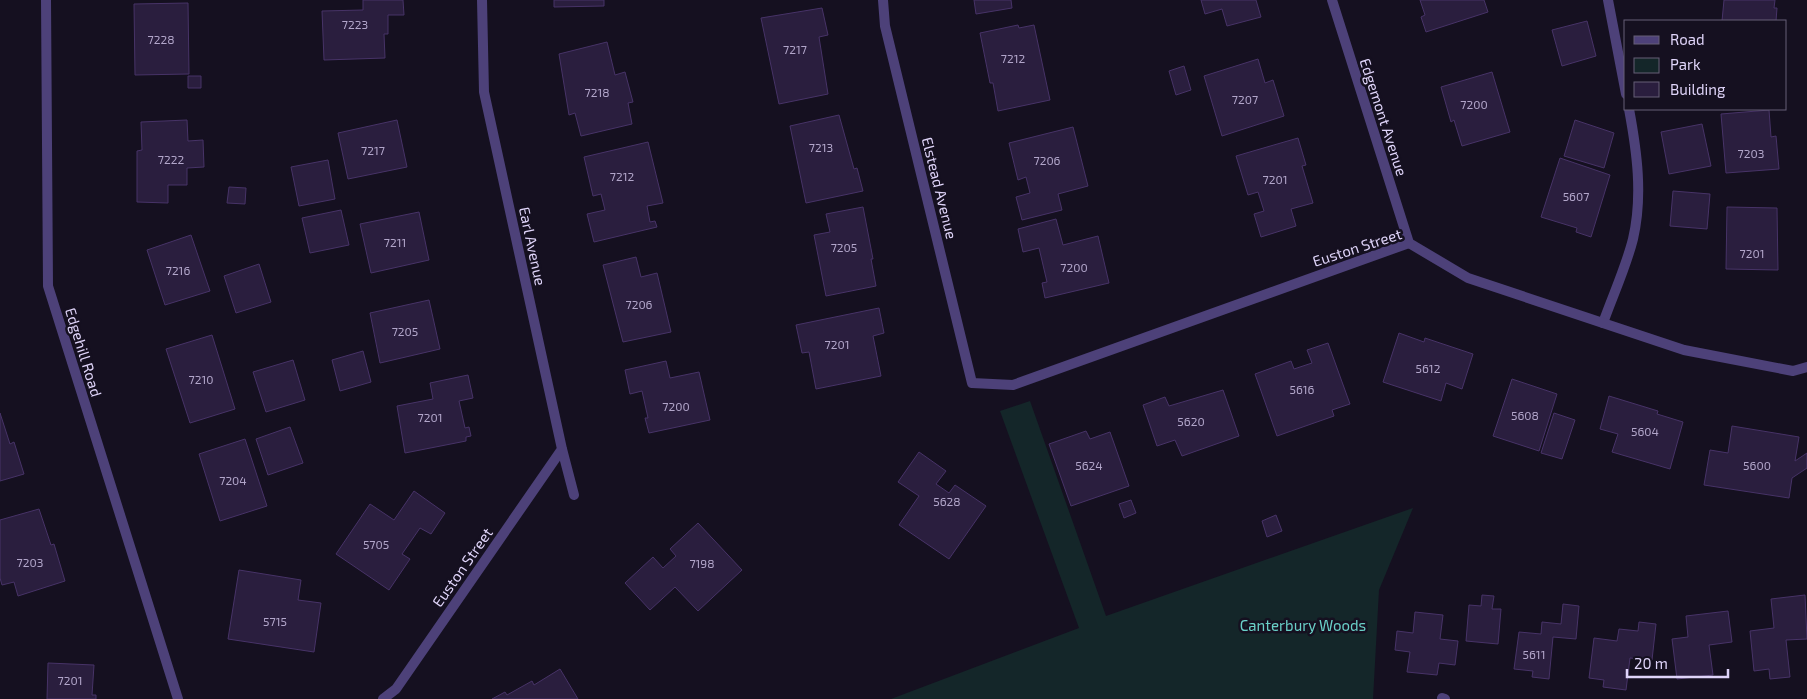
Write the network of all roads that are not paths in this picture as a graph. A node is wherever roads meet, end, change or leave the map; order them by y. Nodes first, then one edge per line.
1 (46, 0) edge
2 (482, 0) edge
3 (884, 0) edge
4 (1332, 0) edge
5 (1608, 0) edge
6 (1624, 84) edge
7 (1629, 110) edge
8 (1409, 243) junction
9 (1603, 323) junction
10 (1807, 367) edge
11 (972, 383) joint
12 (562, 449) junction
13 (574, 495) dead end
14 (1442, 698) edge
15 (178, 699) edge
16 (383, 699) edge
17 (1446, 699) edge

1 - 15 street, Edgehill Road
2 - 12 street, Earl Avenue
3 - 11 street, Elstead Avenue
4 - 8 street, Edgemont Avenue
5 - 6 street
7 - 9 street
8 - 9 street, Euston Street
8 - 11 street, Euston Street
9 - 10 street, Euston Street
12 - 13 street, Earl Avenue
12 - 16 street, Euston Street
14 - 17 street

